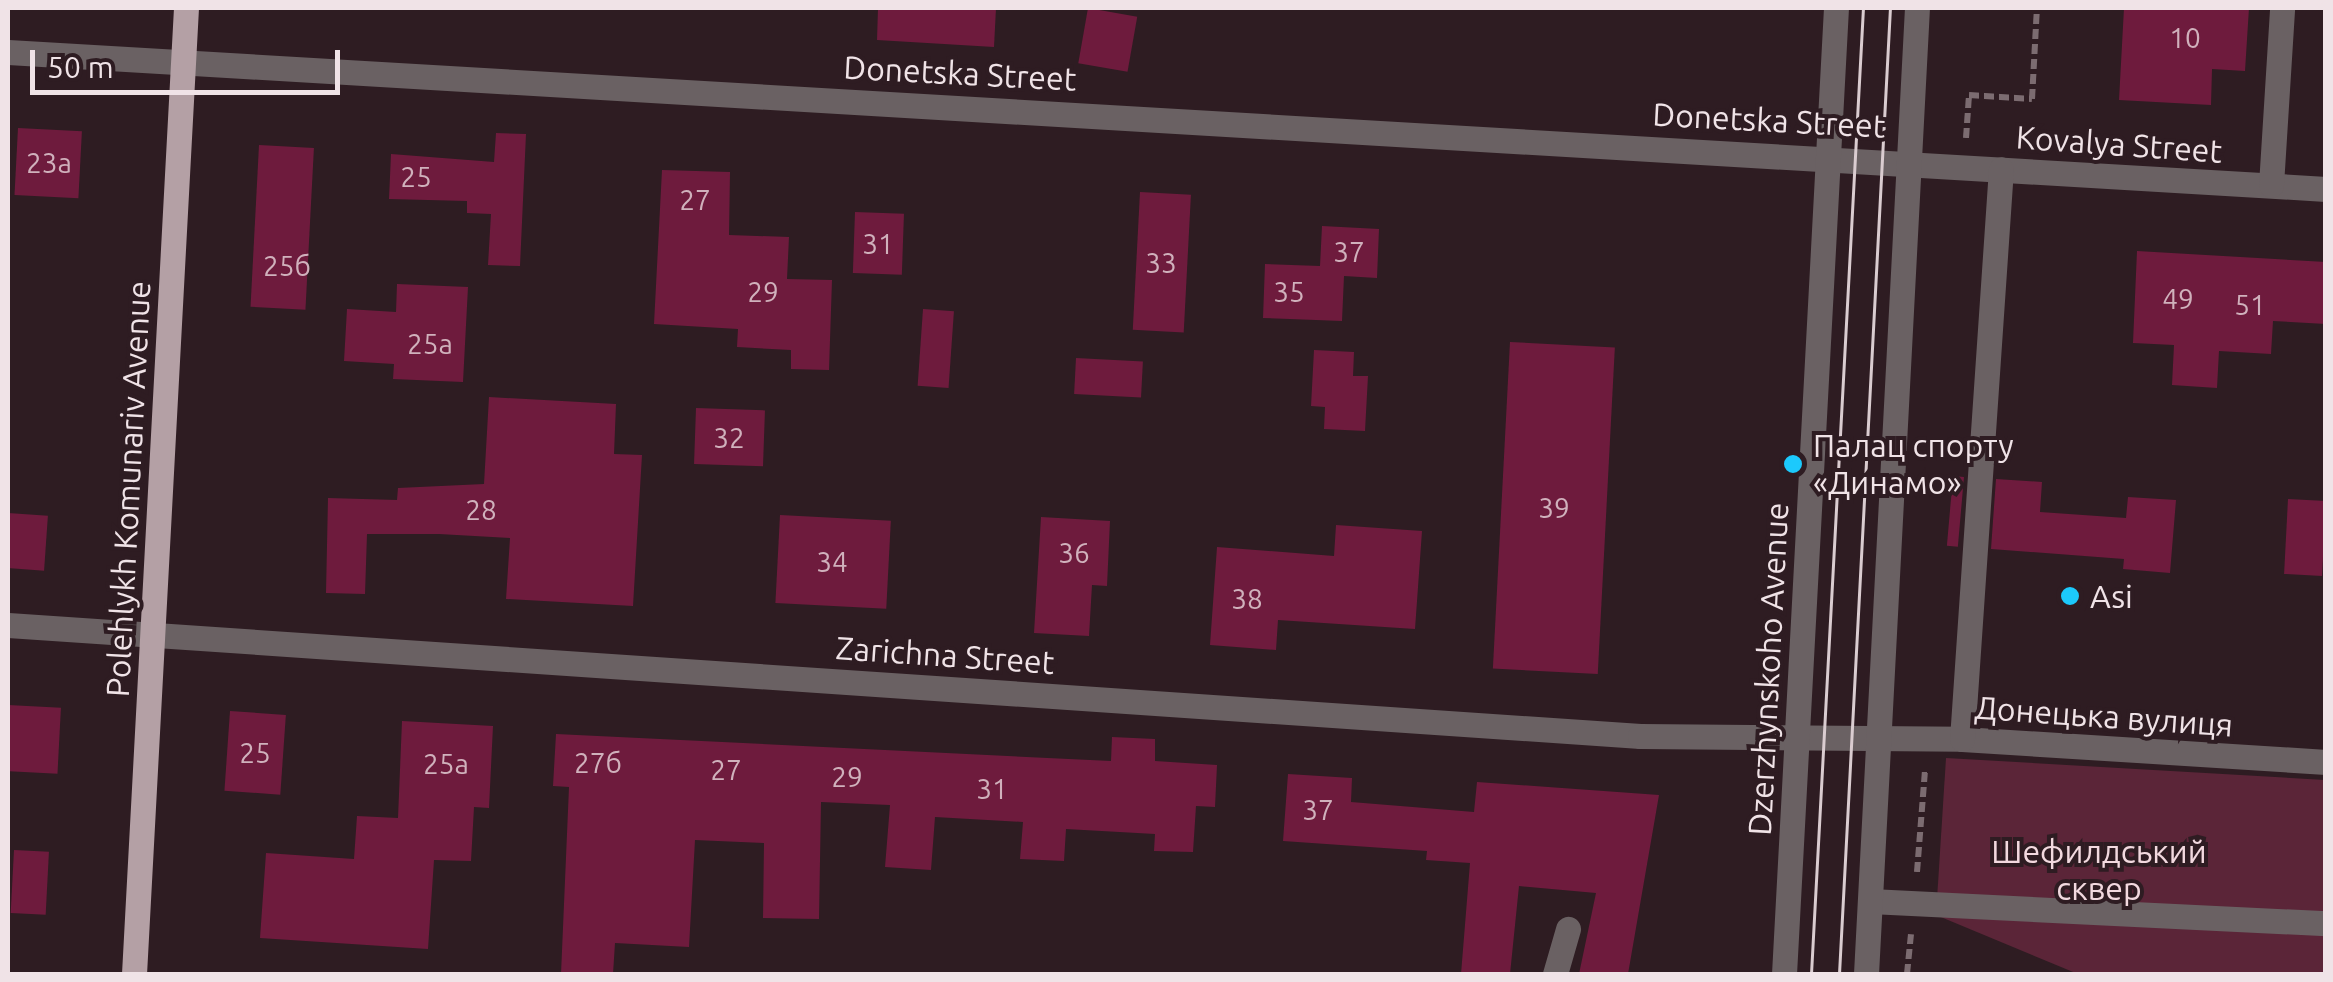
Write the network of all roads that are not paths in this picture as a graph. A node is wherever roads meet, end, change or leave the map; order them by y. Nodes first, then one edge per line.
1 (186, 8) edge
2 (1836, 8) edge
3 (1917, 8) edge
4 (2282, 8) edge
5 (8, 52) edge
6 (183, 61) junction
7 (1826, 156) junction
8 (1909, 161) junction
9 (2001, 169) junction
10 (2271, 186) junction
11 (2326, 189) edge
12 (8, 625) edge
13 (154, 634) junction
14 (1798, 733) junction
15 (1878, 737) junction
16 (1962, 739) junction
17 (2326, 762) edge
18 (1870, 900) junction
19 (2326, 923) edge
20 (1568, 929) dead end
21 (134, 974) edge
22 (1555, 974) edge
23 (1784, 974) edge
24 (1866, 974) edge

1 - 6 main road, Polehlykh Komunariv Avenue
2 - 7 street, Dzerzhynskoho Avenue
3 - 8 street
4 - 10 street
5 - 6 street, Donetska Street
6 - 7 street, Donetska Street
6 - 13 main road, Polehlykh Komunariv Avenue
7 - 8 street, Donetska Street
7 - 14 street, Dzerzhynskoho Avenue
8 - 9 street, Kovalya Street
8 - 15 street
9 - 10 street, Kovalya Street
9 - 16 street
10 - 11 street, Kovalya Street
12 - 13 street, Zarichna Street
13 - 14 street, Zarichna Street
13 - 21 main road, Polehlykh Komunariv Avenue
14 - 15 street, Zarichna Street
14 - 23 street, Dzerzhynskoho Avenue
15 - 16 street, Донецька вулиця
15 - 18 street
16 - 17 street, Донецька вулиця
18 - 19 street
18 - 24 street
20 - 22 street

